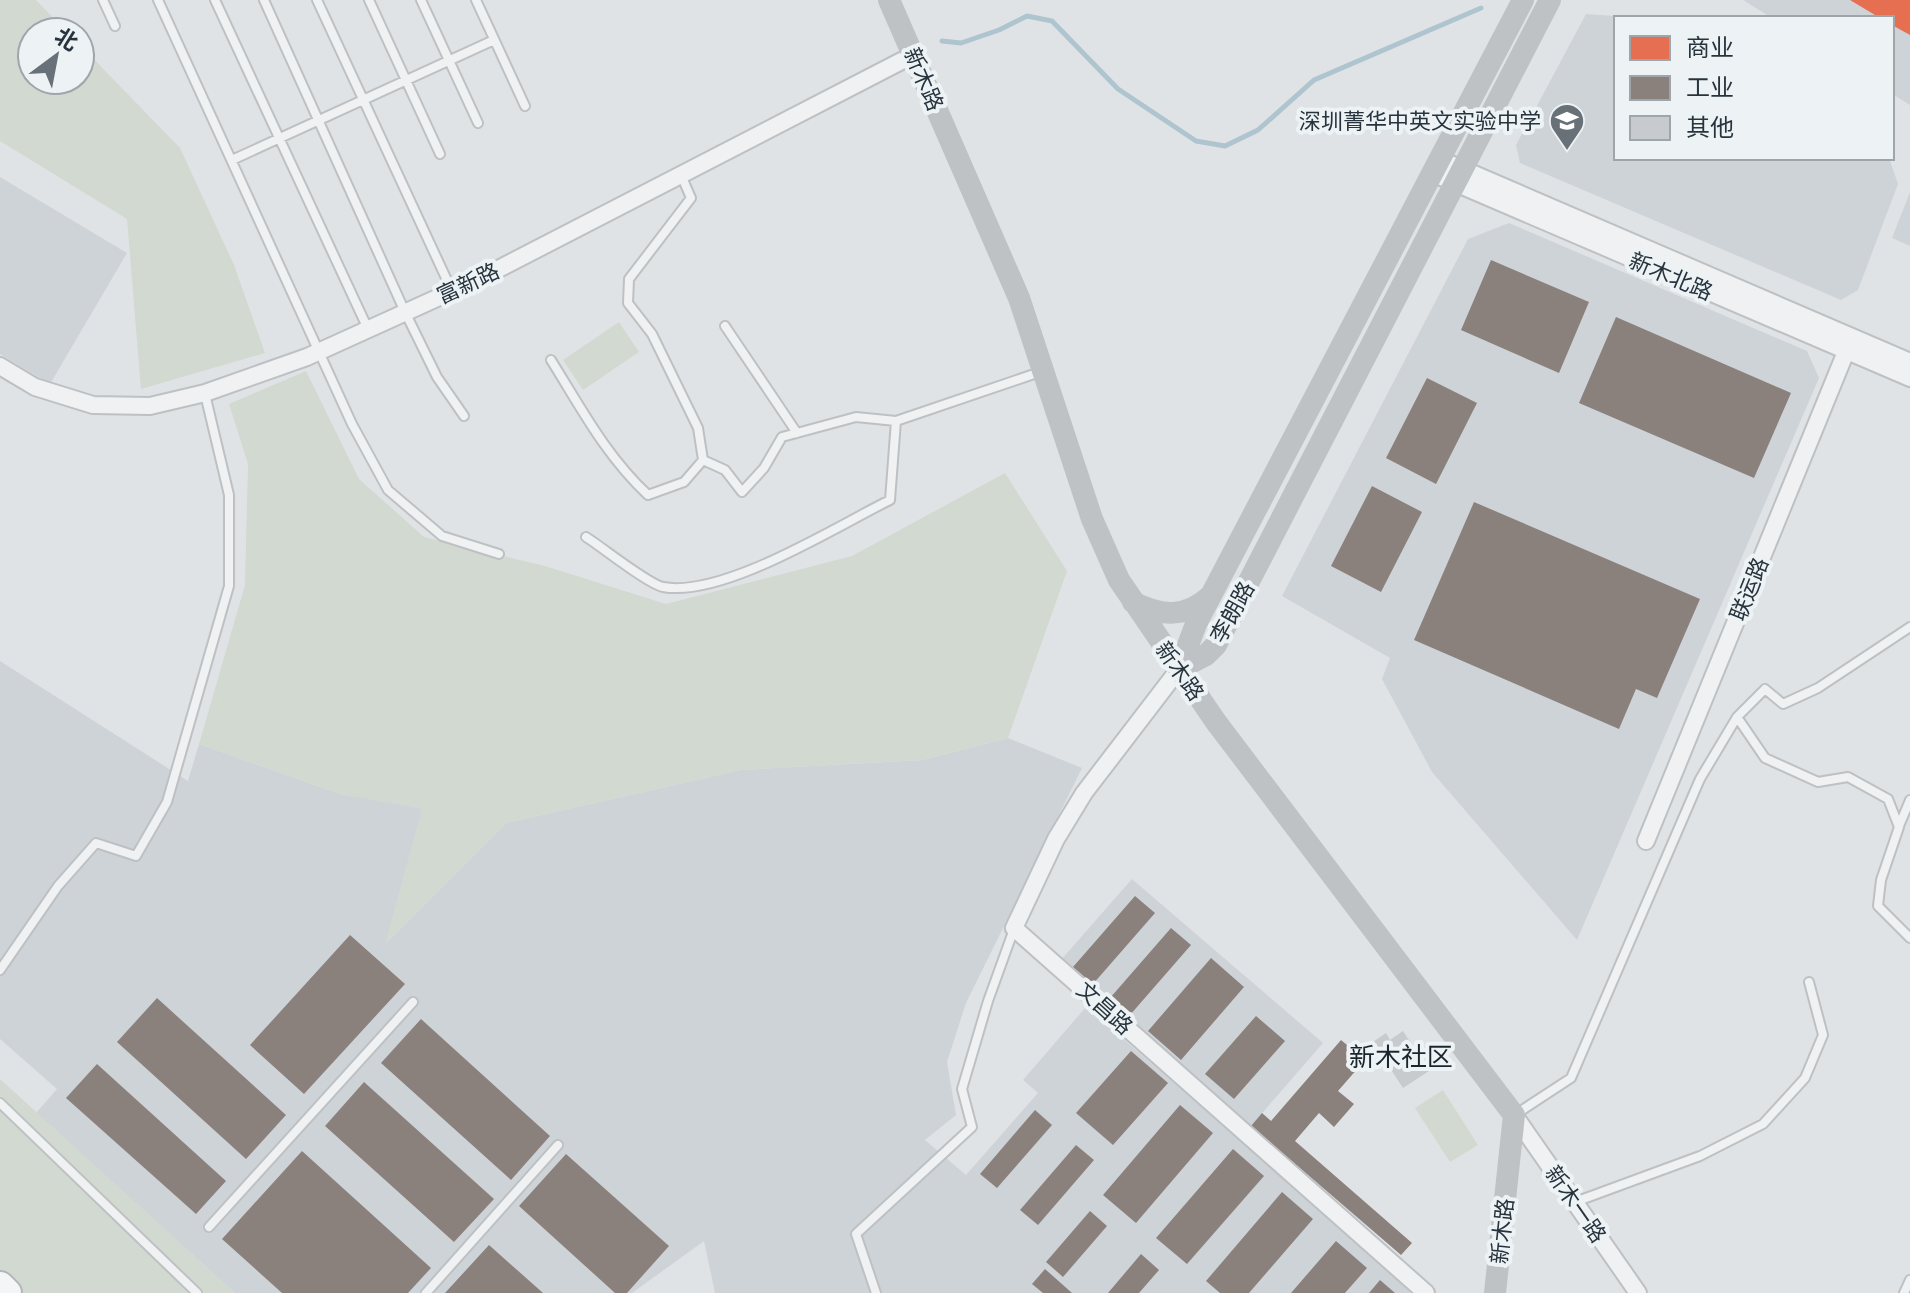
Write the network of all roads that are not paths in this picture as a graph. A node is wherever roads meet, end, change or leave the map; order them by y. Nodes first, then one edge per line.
1 (103, 0) edge
2 (158, 0) edge
3 (215, 0) edge
4 (264, 0) edge
5 (317, 0) edge
6 (369, 0) edge
7 (421, 0) edge
8 (476, 0) edge
9 (889, 0) edge
10 (1523, 0) edge
11 (1550, 0) edge
12 (115, 26) dead end
13 (494, 40) junction
14 (913, 55) junction
15 (449, 61) junction
16 (406, 80) junction
17 (363, 100) junction
18 (525, 106) dead end
19 (318, 121) junction
20 (478, 123) dead end
21 (279, 139) junction
22 (440, 154) dead end
23 (232, 160) junction
24 (1436, 166) junction
25 (681, 175) junction
26 (1459, 176) junction
27 (452, 291) junction
28 (405, 312) junction
29 (725, 326) dead end
30 (368, 329) junction
31 (1850, 344) junction
32 (321, 350) junction
33 (551, 360) dead end
34 (1910, 362) edge
35 (0, 366) edge
36 (1045, 371) junction
37 (1910, 378) edge
38 (205, 393) junction
39 (464, 416) dead end
40 (896, 421) junction
41 (797, 433) junction
42 (703, 460) junction
43 (586, 537) dead end
44 (499, 554) dead end
45 (1211, 596) junction
46 (1133, 602) junction
47 (1910, 627) edge
48 (1179, 669) junction
49 (1737, 717) junction
50 (1910, 800) edge
51 (1899, 827) junction
52 (1646, 841) dead end
53 (1014, 928) junction
54 (1910, 938) edge
55 (0, 970) edge
56 (1809, 982) dead end
57 (413, 1002) dead end
58 (0, 1103) edge
59 (1514, 1115) junction
60 (558, 1145) dead end
61 (1574, 1202) junction
62 (209, 1227) dead end
63 (1910, 1280) edge
64 (0, 1286) edge
65 (7, 1293) edge
66 (197, 1293) edge
67 (426, 1293) edge
68 (876, 1293) edge
69 (1426, 1293) edge
70 (1495, 1293) edge
71 (1638, 1293) edge
72 (1904, 1293) edge

1 - 12 lane
2 - 23 lane
3 - 21 lane
4 - 19 lane
5 - 17 lane
6 - 16 lane
7 - 15 lane
8 - 13 lane
9 - 14 street, 新木路
10 - 24 street, 李朗路
11 - 26 street, 李朗路
13 - 15 lane
13 - 18 lane
14 - 25 street, 富新路
14 - 36 street, 新木路
15 - 16 lane
15 - 20 lane
16 - 17 lane
16 - 22 lane
17 - 19 lane
17 - 27 lane
19 - 21 lane
19 - 28 lane
21 - 23 lane
21 - 30 lane
23 - 32 lane
24 - 26 street, 新木北路
24 - 45 street, 李朗路
25 - 27 street, 富新路
25 - 42 lane
26 - 31 street, 新木北路
26 - 48 street, 李朗路
27 - 28 street, 富新路
28 - 30 street, 富新路
28 - 39 lane
29 - 41 lane
30 - 32 street, 富新路
31 - 34 street, 新木北路
31 - 37 street, 新木北路
31 - 52 street, 联运路
32 - 38 street, 富新路
32 - 44 lane
33 - 42 lane
35 - 38 street, 富新路
36 - 40 lane
36 - 46 street, 新木路
38 - 55 lane
40 - 41 lane
40 - 43 lane
41 - 42 lane
45 - 46 street
45 - 48 street, 李朗路
46 - 48 street, 新木路
47 - 49 lane
48 - 53 street
48 - 59 street, 新木路
49 - 51 lane
49 - 59 lane
50 - 51 lane
51 - 54 lane
53 - 68 lane
53 - 69 street, 文昌路
56 - 61 lane
57 - 62 lane
58 - 66 lane
59 - 61 street, 新木一路
59 - 70 street, 新木路
60 - 67 lane
61 - 71 street, 新木一路
63 - 72 lane
64 - 65 highway

